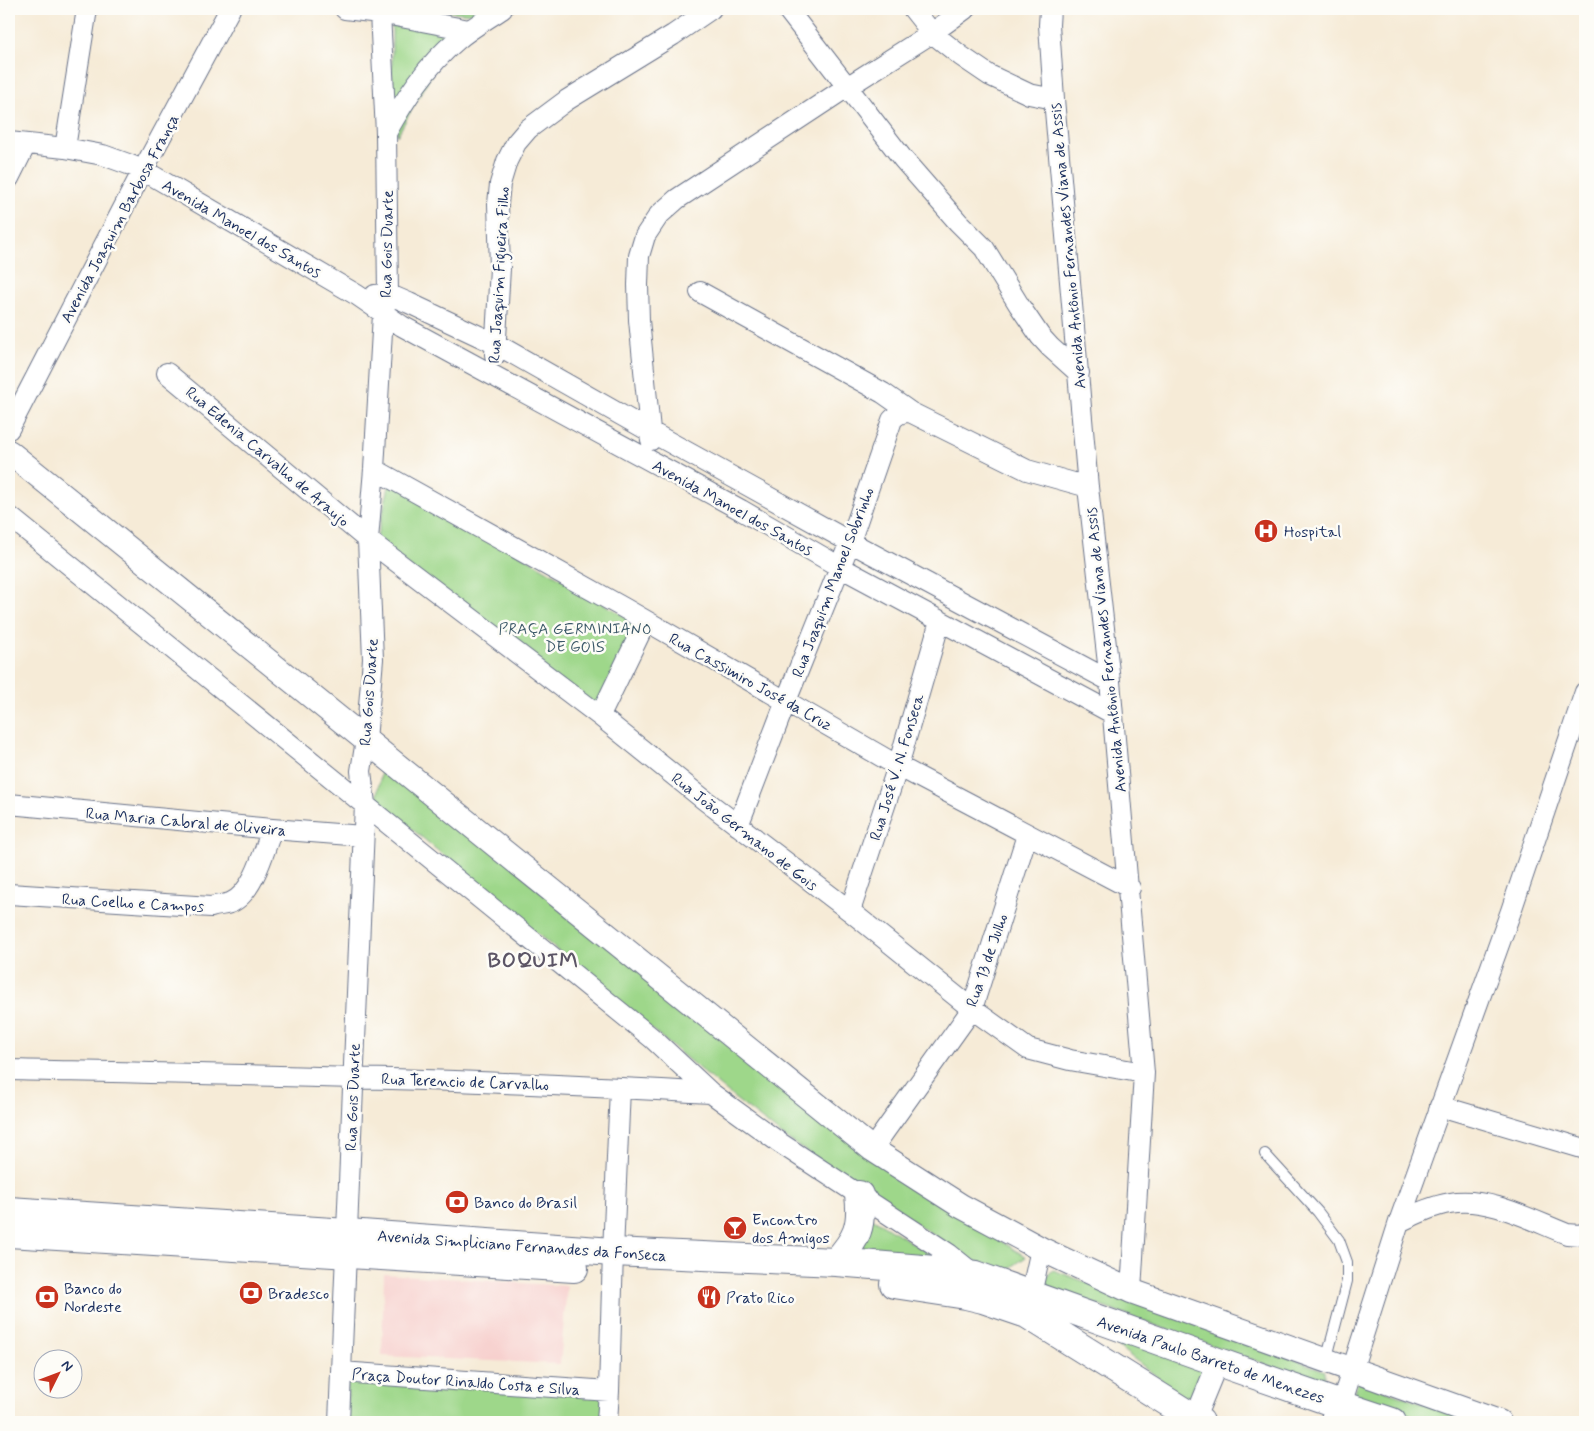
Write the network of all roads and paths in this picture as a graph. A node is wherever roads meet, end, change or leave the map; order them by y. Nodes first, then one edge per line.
1 (87, 9) edge
2 (230, 9) edge
3 (345, 9) edge
4 (502, 9) edge
5 (711, 9) edge
6 (787, 9) edge
7 (913, 9) edge
8 (965, 9) edge
9 (1050, 9) edge
10 (380, 13) junction
11 (469, 30) junction
12 (932, 33) junction
13 (847, 87) junction
14 (1054, 100) junction
15 (386, 133) junction
16 (17, 143) edge
17 (65, 148) junction
18 (143, 170) junction
19 (9, 178) edge
20 (700, 292) dead end
21 (388, 294) junction
22 (357, 295) junction
23 (383, 314) junction
24 (496, 344) junction
25 (166, 373) dead end
26 (1079, 373) junction
27 (493, 376) junction
28 (901, 416) junction
29 (9, 429) edge
30 (651, 432) junction
31 (9, 452) edge
32 (650, 460) junction
33 (374, 469) junction
34 (1088, 487) junction
35 (9, 516) edge
36 (368, 540) junction
37 (850, 542) junction
38 (840, 567) junction
39 (646, 621) junction
40 (940, 621) junction
41 (1110, 681) junction
42 (1585, 692) edge
43 (786, 701) junction
44 (1112, 713) junction
45 (600, 716) junction
46 (366, 740) junction
47 (898, 766) junction
48 (9, 804) edge
49 (365, 804) junction
50 (738, 826) junction
51 (272, 829) junction
52 (1028, 835) junction
53 (363, 836) junction
54 (1130, 888) junction
55 (9, 894) edge
56 (850, 911) junction
57 (972, 1009) junction
58 (9, 1070) edge
59 (1144, 1072) junction
60 (352, 1078) junction
61 (620, 1088) junction
62 (711, 1093) junction
63 (1440, 1106) junction
64 (872, 1149) junction
65 (1585, 1149) edge
66 (1265, 1154) dead end
67 (858, 1195) junction
68 (9, 1211) edge
69 (1400, 1222) junction
70 (9, 1233) edge
71 (1585, 1233) edge
72 (347, 1244) junction
73 (1042, 1249) junction
74 (612, 1261) junction
75 (836, 1262) junction
76 (975, 1275) junction
77 (1132, 1291) junction
78 (1029, 1304) junction
79 (1326, 1361) junction
80 (1218, 1362) junction
81 (1353, 1370) junction
82 (341, 1372) junction
83 (610, 1390) junction
84 (1338, 1413) edge
85 (1198, 1420) edge
86 (339, 1422) edge
87 (607, 1422) edge
88 (1392, 1422) edge
89 (1499, 1422) edge

1 - 17 street
2 - 18 street, Avenida Joaquim Barbosa França
3 - 10 street
4 - 11 street
5 - 24 street, Rua Joaquim Figueira Filho
6 - 13 street
7 - 12 street
8 - 12 street
9 - 14 street, Avenida Antônio Fernandes Viana de Assis
10 - 11 street
10 - 15 street, Rua Gois Duarte
11 - 15 street
12 - 13 street
12 - 14 street
13 - 26 street
13 - 30 street
14 - 26 street, Avenida Antônio Fernandes Viana de Assis
15 - 21 street, Rua Gois Duarte
16 - 17 street, Avenida Manoel dos Santos
16 - 19 street
17 - 18 street, Avenida Manoel dos Santos
18 - 22 street, Avenida Manoel dos Santos
18 - 29 street, Avenida Joaquim Barbosa França
20 - 28 street
21 - 22 street, Avenida Manoel dos Santos
21 - 23 street, Rua Gois Duarte
21 - 24 street, Avenida Manoel dos Santos
22 - 23 street, Avenida Manoel dos Santos
23 - 27 street, Avenida Manoel dos Santos
23 - 33 street, Rua Gois Duarte
24 - 27 street, Rua Joaquim Figueira Filho
24 - 30 street, Avenida Manoel dos Santos
25 - 36 street, Rua Edenia Carvalho de Araujo
26 - 34 street, Avenida Antônio Fernandes Viana de Assis
27 - 32 street, Avenida Manoel dos Santos
28 - 34 street
28 - 37 street, Rua Joaquim Manoel Sobrinho
30 - 32 street
30 - 37 street, Avenida Manoel dos Santos
31 - 46 street
32 - 38 street, Avenida Manoel dos Santos
33 - 36 street, Rua Gois Duarte
33 - 39 street, Rua Cassimiro José da Cruz
34 - 41 street, Avenida Antônio Fernandes Viana de Assis
35 - 49 street
36 - 45 street, Rua João Germano de Gois
36 - 46 street, Rua Gois Duarte
37 - 38 street, Rua Joaquim Manoel Sobrinho
37 - 41 street, Avenida Manoel dos Santos
38 - 40 street, Avenida Manoel dos Santos
38 - 43 street, Rua Joaquim Manoel Sobrinho
39 - 43 street, Rua Cassimiro José da Cruz
39 - 45 street
40 - 44 street, Avenida Manoel dos Santos
40 - 47 street, Rua José V. N. Fonseca
41 - 44 street, Avenida Antônio Fernandes Viana de Assis
42 - 63 street
43 - 47 street, Rua Cassimiro José da Cruz
43 - 50 street, Rua Joaquim Manoel Sobrinho
44 - 54 street, Avenida Antônio Fernandes Viana de Assis
45 - 50 street, Rua João Germano de Gois
46 - 49 street, Rua Gois Duarte
46 - 64 street
47 - 52 street, Rua Cassimiro José da Cruz
47 - 56 street, Rua José V. N. Fonseca
48 - 51 street, Rua Maria Cabral de Oliveira
49 - 53 street, Rua Gois Duarte
49 - 62 street
50 - 56 street, Rua João Germano de Gois
51 - 53 street, Rua Maria Cabral de Oliveira
51 - 55 street, Rua Coelho e Campos
52 - 54 street, Rua Cassimiro José da Cruz
52 - 57 street, Rua 13 de Julho
53 - 60 street, Rua Gois Duarte
54 - 59 street, Avenida Antônio Fernandes Viana de Assis
56 - 57 street, Rua João Germano de Gois
57 - 59 street, Rua João Germano de Gois
57 - 64 street, Rua 13 de Julho
58 - 60 street, Rua Terencio de Carvalho
59 - 77 street, Avenida Antônio Fernandes Viana de Assis
60 - 61 street, Rua Terencio de Carvalho
60 - 72 street, Rua Gois Duarte
61 - 62 street, Rua Terencio de Carvalho
61 - 74 street
62 - 67 street
63 - 65 street
63 - 69 street
64 - 73 street
66 - 79 lane
67 - 75 main road
67 - 76 street
68 - 72 main road, Avenida Simpliciano Fernandes da Fonseca
69 - 71 street
69 - 81 street
70 - 72 main road, Avenida Simpliciano Fernandes da Fonseca
72 - 74 main road, Avenida Simpliciano Fernandes da Fonseca
72 - 82 street, Rua Gois Duarte
73 - 77 street
73 - 78 street
74 - 75 main road, Avenida Simpliciano Fernandes da Fonseca
74 - 78 main road, Avenida Simpliciano Fernandes da Fonseca
74 - 83 street
75 - 76 main road, Avenida Simpliciano Fernandes da Fonseca
76 - 78 main road, Avenida Simpliciano Fernandes da Fonseca
77 - 79 street
78 - 80 main road, Avenida Paulo Barreto de Menezes
78 - 85 main road, Avenida Paulo Barreto de Menezes
79 - 81 street
80 - 84 main road, Avenida Paulo Barreto de Menezes
80 - 85 street
81 - 84 street
81 - 89 street
82 - 83 street, Praça Doutor Rinaldo Costa e Silva
82 - 86 street, Praça Doutor Rinaldo Costa e Silva
83 - 87 street
84 - 88 main road, Avenida Paulo Barreto de Menezes

